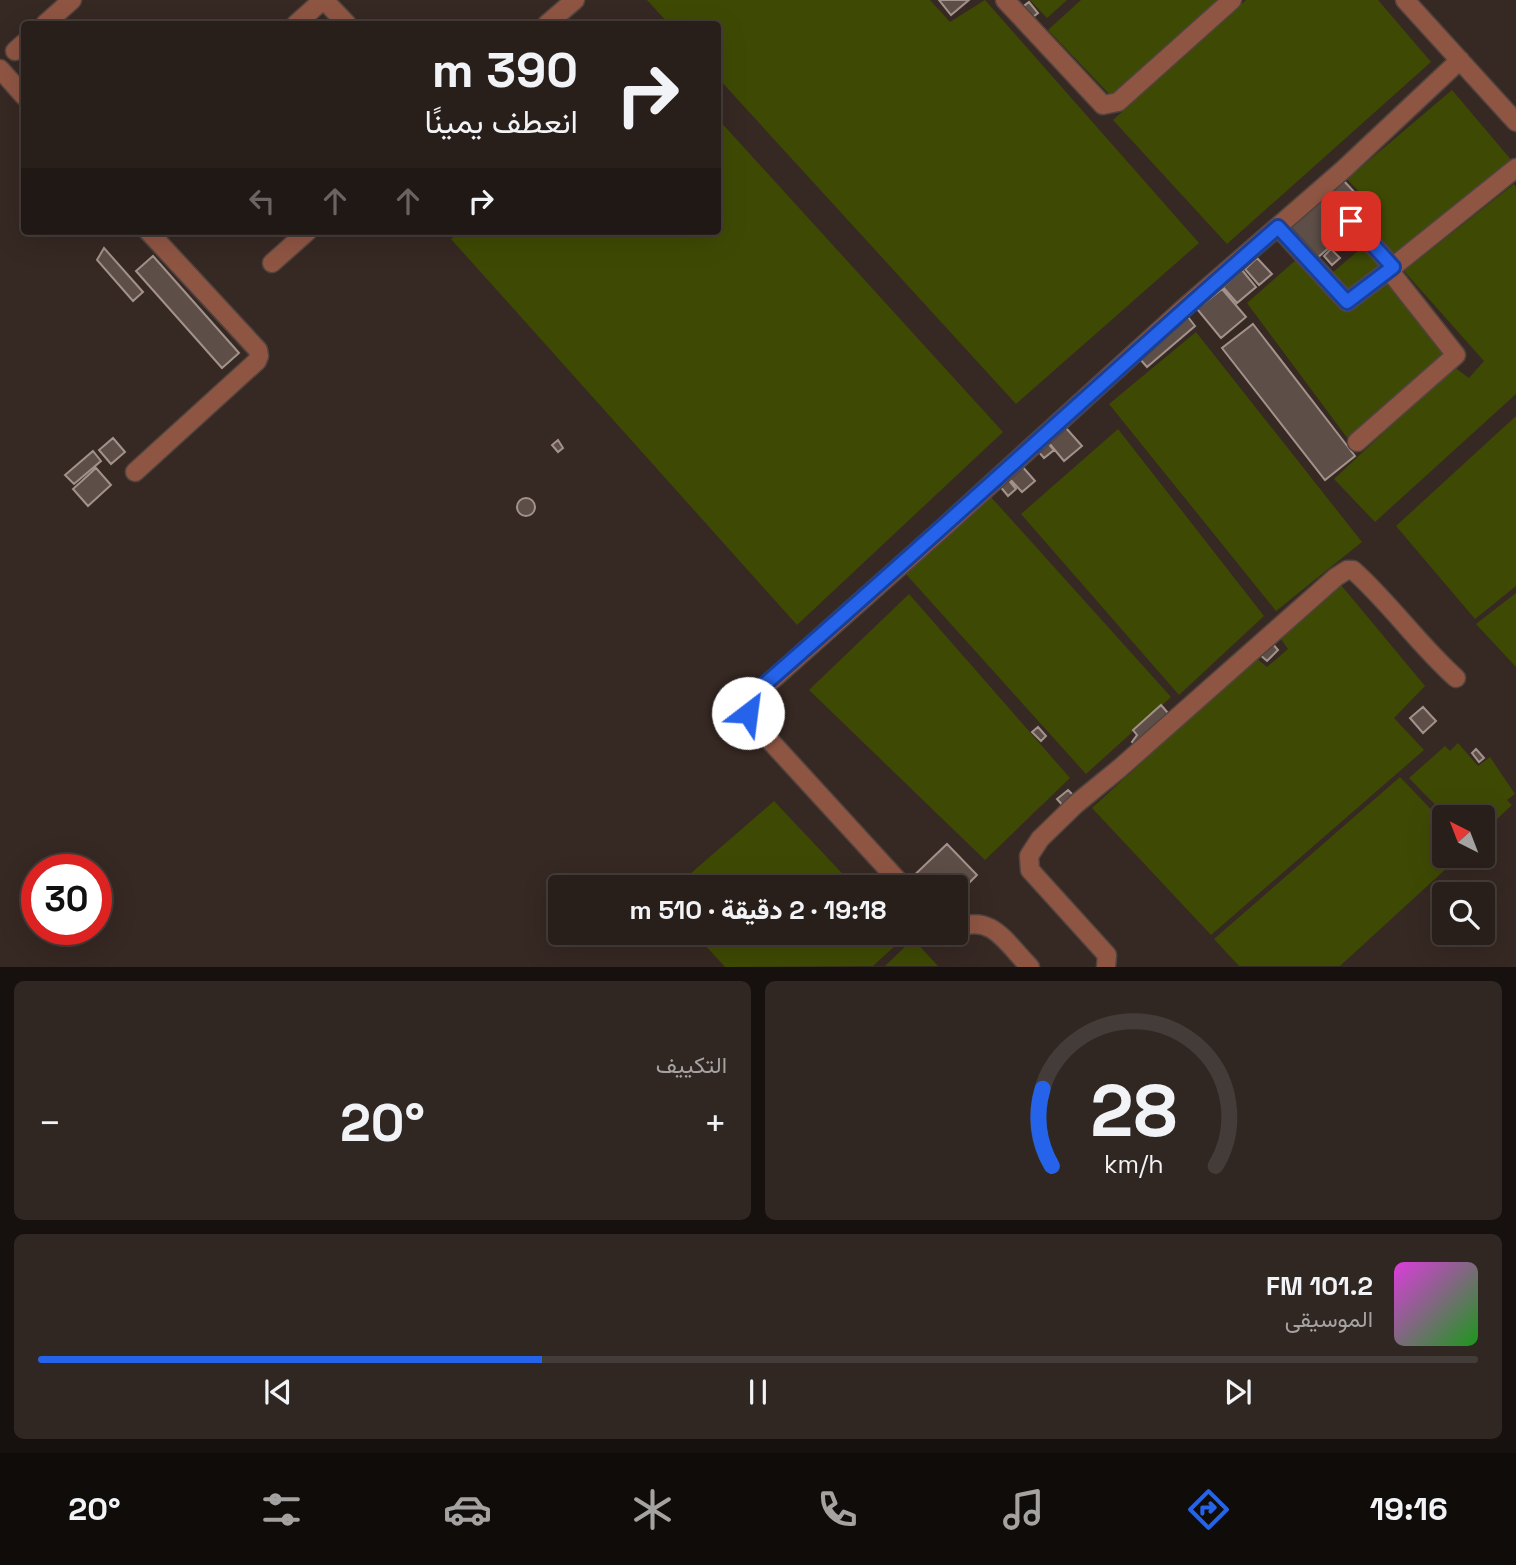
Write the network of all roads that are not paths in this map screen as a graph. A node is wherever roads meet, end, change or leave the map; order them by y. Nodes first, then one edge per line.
1 (72, 0) edge
2 (324, 0) edge
3 (575, 0) edge
4 (1005, 0) edge
5 (1232, 0) edge
6 (1405, 0) edge
7 (48, 21) edge
8 (300, 21) edge
9 (344, 21) edge
10 (550, 21) edge
11 (1460, 60) junction
12 (0, 69) edge
13 (21, 93) edge
14 (1516, 122) edge
15 (1516, 168) edge
16 (1351, 221) dead end
17 (1278, 227) junction
18 (152, 235) edge
19 (302, 235) edge
20 (272, 262) dead end
21 (1391, 268) junction
22 (1357, 442) dead end
23 (135, 472) dead end
24 (1456, 678) dead end
25 (893, 875) edge
26 (968, 923) edge
27 (1030, 967) edge
28 (1106, 967) edge

1 - 7 street
2 - 8 street
2 - 9 street
3 - 10 street
4 - 5 street
6 - 11 street
11 - 14 street
11 - 17 street
12 - 13 street
15 - 21 street
16 - 21 street
17 - 21 street
17 - 25 street
18 - 23 street
19 - 20 street
21 - 22 street
24 - 28 street
26 - 27 street

